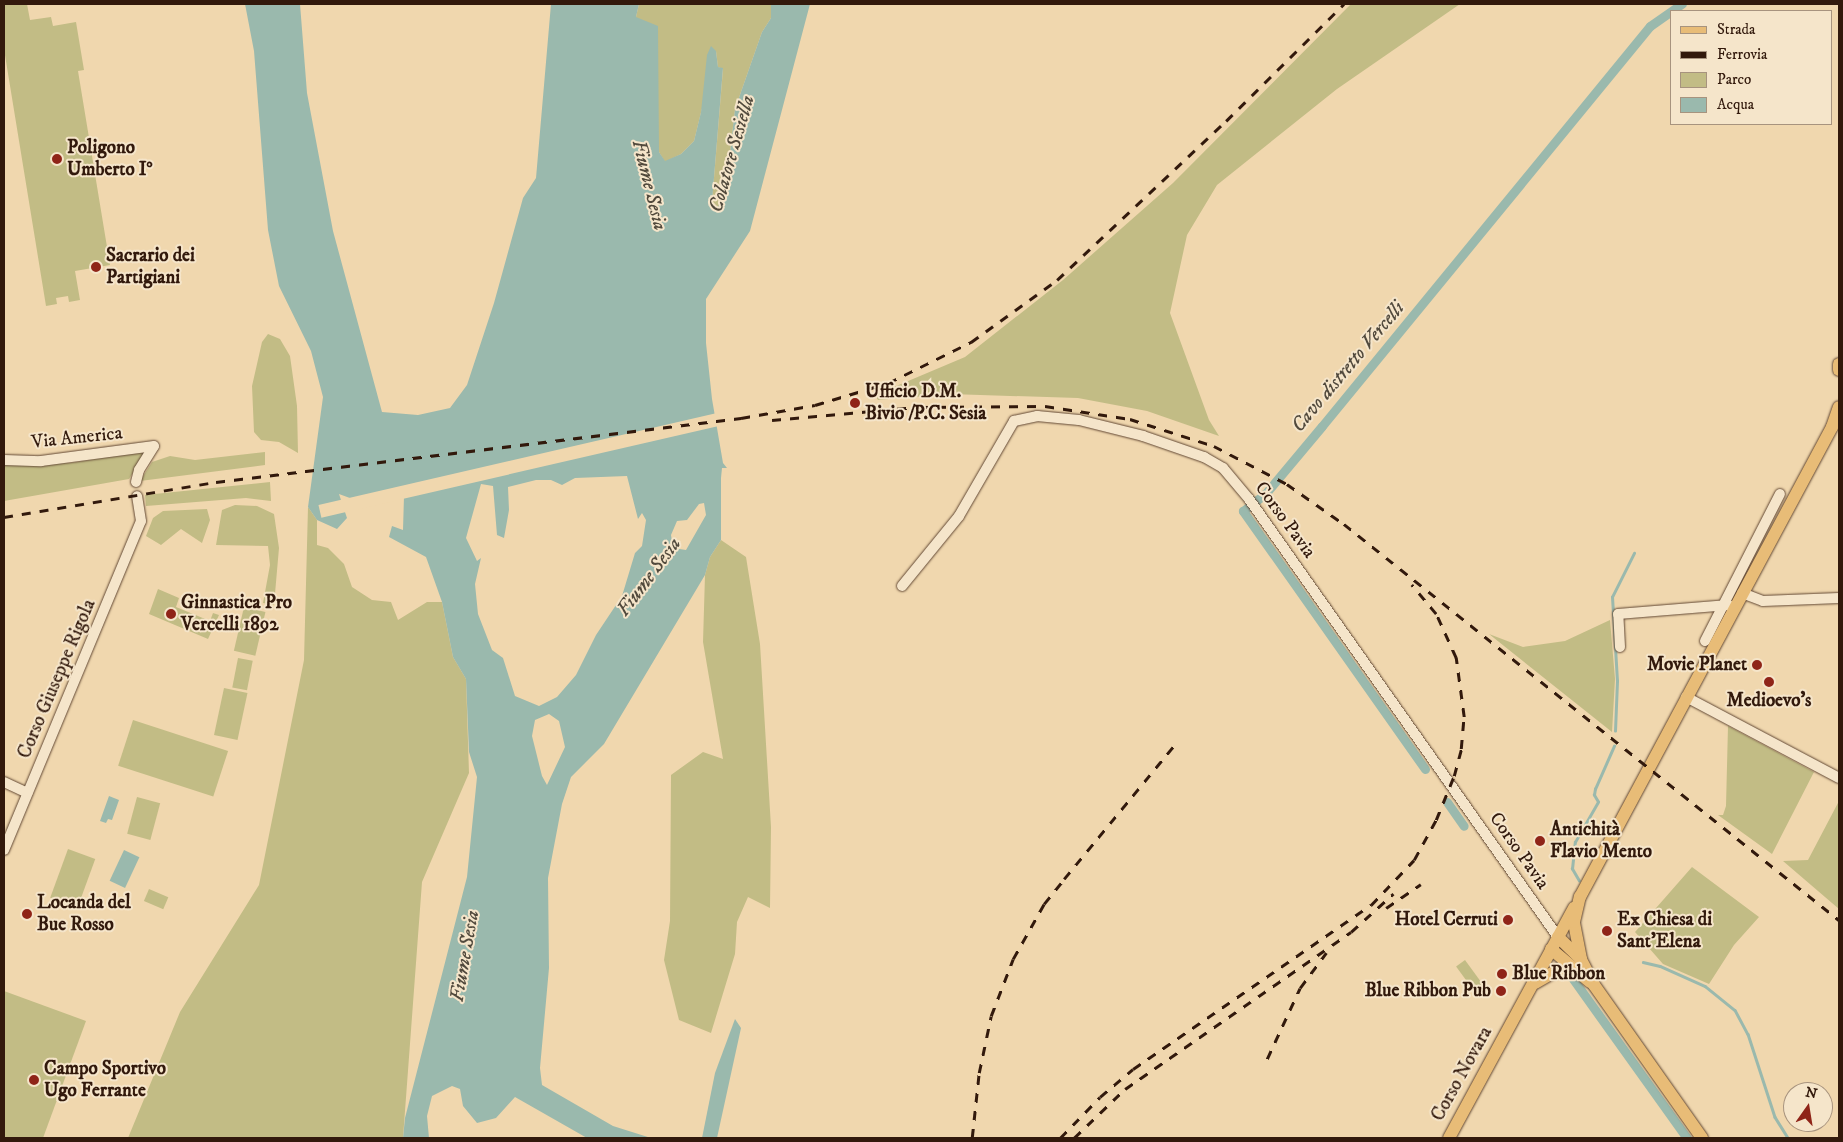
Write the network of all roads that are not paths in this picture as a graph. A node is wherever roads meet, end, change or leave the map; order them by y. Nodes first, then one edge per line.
1 (1839, 364) edge
2 (1839, 370) edge
3 (1839, 407) edge
4 (1836, 423) edge
5 (4, 460) edge
6 (136, 482) dead end
7 (1780, 494) dead end
8 (137, 496) dead end
9 (902, 586) dead end
10 (1740, 598) junction
11 (1839, 598) edge
12 (1723, 605) junction
13 (1705, 640) dead end
14 (1620, 647) dead end
15 (1686, 697) junction
16 (1839, 778) edge
17 (4, 782) edge
18 (28, 793) junction
19 (4, 850) edge
20 (1580, 896) junction
21 (1558, 937) junction
22 (1551, 949) junction
23 (1582, 959) junction
24 (1580, 974) junction
25 (1594, 985) junction
26 (1531, 986) junction
27 (1449, 1138) edge
28 (1702, 1138) edge

1 - 2 main road
3 - 4 main road
4 - 10 main road
5 - 6 street, Via America
7 - 12 street
8 - 18 street, Corso Giuseppe Rigola
9 - 21 street, Corso Pavia
10 - 11 street
10 - 12 street
10 - 15 main road
12 - 13 street
12 - 14 street
15 - 16 street
15 - 20 main road
17 - 18 street
18 - 19 street, Corso Giuseppe Rigola
20 - 21 main road
20 - 23 main road
21 - 22 main road, Corso Novara
21 - 23 main road
22 - 24 main road
22 - 26 main road, Corso Novara
23 - 25 main road
24 - 25 main road
24 - 26 main road
25 - 28 main road
26 - 27 main road, Corso Novara

